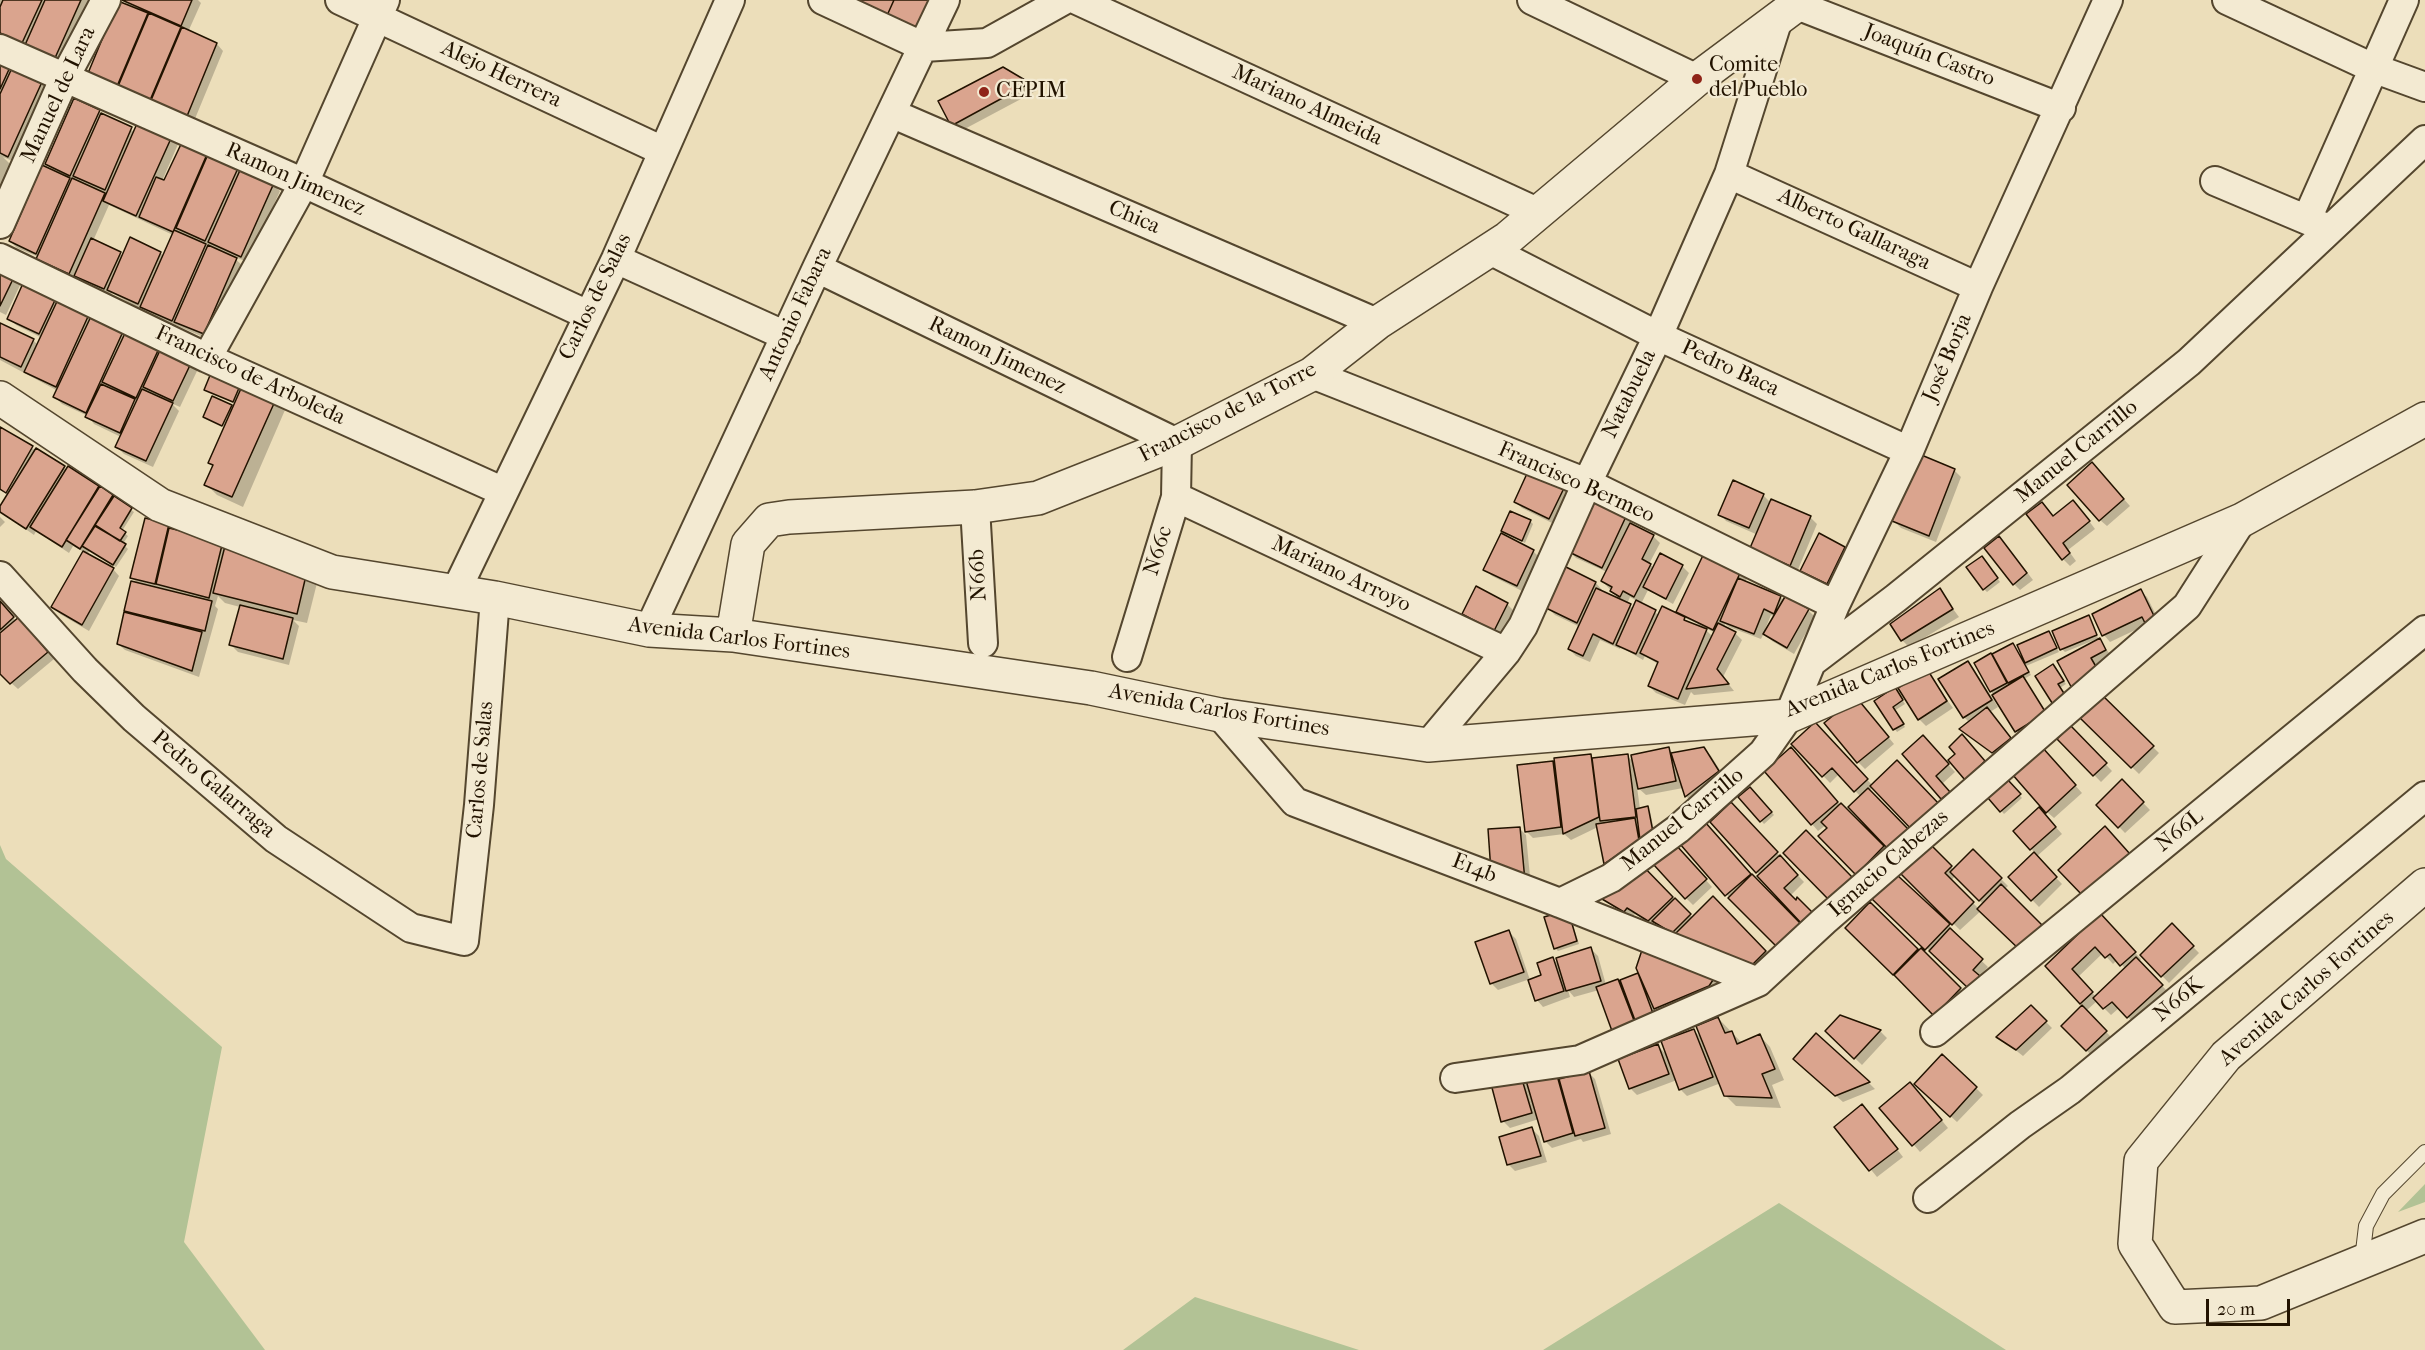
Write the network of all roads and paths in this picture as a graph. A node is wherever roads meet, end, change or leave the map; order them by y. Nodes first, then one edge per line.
1 (105, 0) edge
2 (339, 0) edge
3 (730, 0) edge
4 (823, 0) edge
5 (945, 0) edge
6 (1064, 0) edge
7 (1077, 0) edge
8 (1532, 0) edge
9 (2108, 0) edge
10 (2227, 0) edge
11 (2404, 0) edge
12 (1793, 7) edge
13 (381, 9) edge
14 (924, 47) junction
15 (0, 49) edge
16 (2373, 68) junction
17 (65, 77) junction
18 (1697, 79) junction
19 (2425, 87) edge
20 (2061, 108) junction
21 (891, 113) junction
22 (2425, 140) edge
23 (663, 151) junction
24 (1729, 174) junction
25 (2215, 181) dead end
26 (304, 183) junction
27 (1537, 212) junction
28 (0, 224) edge
29 (2319, 225) junction
30 (1490, 250) junction
31 (0, 258) edge
32 (616, 259) junction
33 (817, 268) junction
34 (1978, 287) junction
35 (588, 315) junction
36 (1377, 323) junction
37 (786, 336) junction
38 (1658, 336) junction
39 (207, 358) junction
40 (1312, 374) junction
41 (0, 398) edge
42 (2425, 419) edge
43 (1177, 443) junction
44 (1909, 451) junction
45 (1587, 483) junction
46 (502, 491) junction
47 (1176, 497) junction
48 (975, 507) junction
49 (2242, 520) junction
50 (0, 576) edge
51 (456, 591) junction
52 (495, 598) junction
53 (1834, 605) junction
54 (650, 630) junction
55 (2425, 630) edge
56 (733, 636) junction
57 (983, 643) dead end
58 (1506, 652) junction
59 (1127, 657) dead end
60 (1813, 661) junction
61 (1220, 715) junction
62 (1789, 716) junction
63 (1428, 745) junction
64 (2425, 796) edge
65 (2425, 885) edge
66 (1560, 903) junction
67 (464, 941) joint
68 (1758, 982) junction
69 (1935, 1032) dead end
70 (1455, 1078) dead end
71 (2425, 1152) edge
72 (1928, 1198) dead end
73 (2425, 1236) edge
74 (2361, 1262) junction

1 - 17 street, Manuel de Lara
2 - 13 street, Alejo Herrera
3 - 23 street, Carlos de Salas
4 - 14 street
5 - 14 street, Antonio Fabara
6 - 14 street
7 - 27 street, Mariano Almeida
8 - 18 street
9 - 20 street, José Borja
10 - 16 street
11 - 16 street, Manuel Carrillo
12 - 18 street, Francisco de la Torre
12 - 20 street, Joaquín Castro
12 - 24 street, Natabuela
13 - 23 street, Alejo Herrera
13 - 26 street
14 - 21 street, Antonio Fabara
15 - 17 street, Ramon Jimenez
16 - 19 street
16 - 29 street, Manuel Carrillo
17 - 26 street, Ramon Jimenez
17 - 28 street, Manuel de Lara
18 - 27 street, Francisco de la Torre
20 - 34 street, José Borja
21 - 33 street, Antonio Fabara
21 - 36 street, Chica
22 - 29 street
23 - 32 street, Carlos de Salas
24 - 34 street, Alberto Gallaraga
24 - 38 street, Natabuela
25 - 29 street
26 - 35 street, Ramon Jimenez
26 - 39 street
27 - 30 street, Francisco de la Torre
29 - 60 street, Manuel Carrillo
30 - 36 street, Francisco de la Torre
30 - 38 street, Pedro Baca
31 - 39 street, Francisco de Arboleda
32 - 35 street, Carlos de Salas
32 - 37 street
33 - 37 street, Antonio Fabara
33 - 43 street, Ramon Jimenez
34 - 44 street, José Borja
35 - 46 street, Carlos de Salas
36 - 40 street, Francisco de la Torre
37 - 54 street, Antonio Fabara
38 - 44 street, Pedro Baca
38 - 45 street, Natabuela
39 - 46 street, Francisco de Arboleda
40 - 43 street, Francisco de la Torre
40 - 45 street, Francisco Bermeo
41 - 51 street, Avenida Carlos Fortines
42 - 49 street, Avenida Carlos Fortines
43 - 47 street, N66c
43 - 48 street, Francisco de la Torre
44 - 53 street, José Borja
45 - 53 street, Francisco Bermeo
45 - 58 street, Natabuela
46 - 51 street, Carlos de Salas
47 - 58 street, Mariano Arroyo
47 - 59 street, N66c
48 - 56 street, Francisco de la Torre
48 - 57 street, N66b
49 - 62 street, Avenida Carlos Fortines
49 - 68 street, Ignacio Cabezas
50 - 67 street, Pedro Galarraga
51 - 52 street, Avenida Carlos Fortines
52 - 54 street, Avenida Carlos Fortines
52 - 67 street, Carlos de Salas
53 - 60 street, José Borja
54 - 56 street, Avenida Carlos Fortines
55 - 69 street, N66L
56 - 61 street, Avenida Carlos Fortines
58 - 63 street, Natabuela
60 - 62 street, José Borja
61 - 63 street, Avenida Carlos Fortines
61 - 66 street, E14b
62 - 63 street, Avenida Carlos Fortines
62 - 66 street, Manuel Carrillo
64 - 72 street, N66K
65 - 74 street, Avenida Carlos Fortines
66 - 68 street, E14b
68 - 70 street, Ignacio Cabezas
71 - 74 lane
73 - 74 street, Avenida Carlos Fortines

